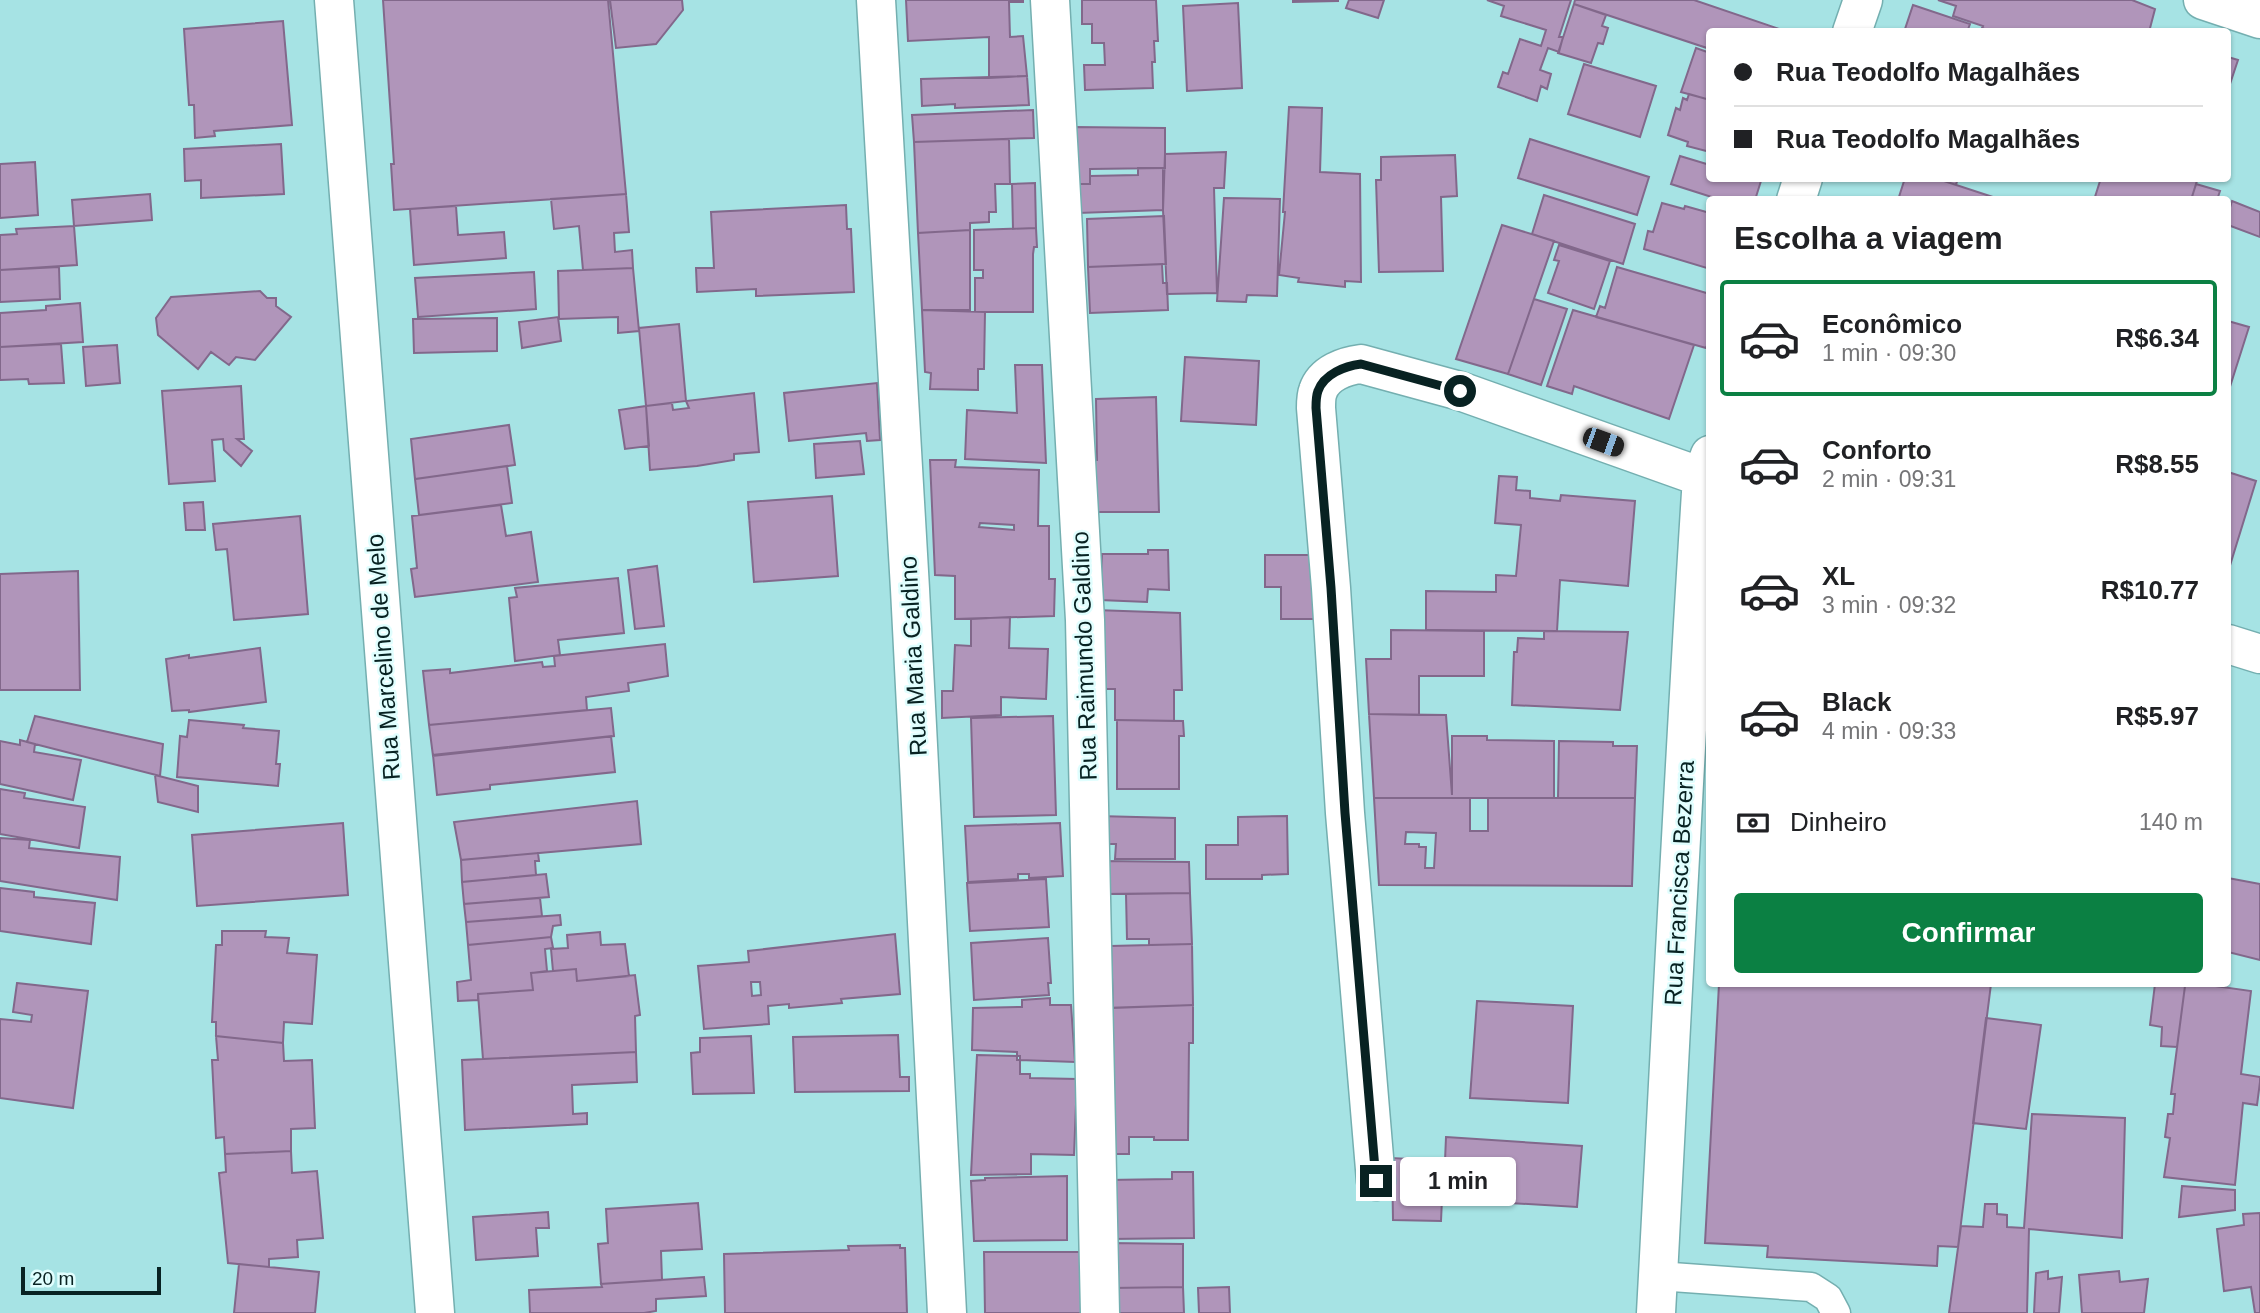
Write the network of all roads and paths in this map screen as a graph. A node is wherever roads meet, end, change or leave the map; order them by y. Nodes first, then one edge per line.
1 (334, 0) edge
2 (876, 0) edge
3 (1050, 0) edge
4 (1863, 0) edge
5 (2203, 0) edge
6 (2260, 19) edge
7 (1853, 28) edge
8 (1706, 471) edge
9 (1706, 484) edge
10 (2231, 645) edge
11 (2260, 654) edge
12 (1376, 1181) dead end
13 (1658, 1276) junction
14 (435, 1313) edge
15 (947, 1313) edge
16 (1100, 1313) edge
17 (1656, 1313) edge
18 (1836, 1313) edge

1 - 14 street, Rua Marcelino de Melo
2 - 15 street, Rua Maria Galdino
3 - 16 street, Rua Raimundo Galdino
4 - 7 street
5 - 6 street
8 - 12 street
9 - 13 street, Rua Francisca Bezerra
10 - 11 street
13 - 17 street, Rua Francisca Bezerra
13 - 18 lane

